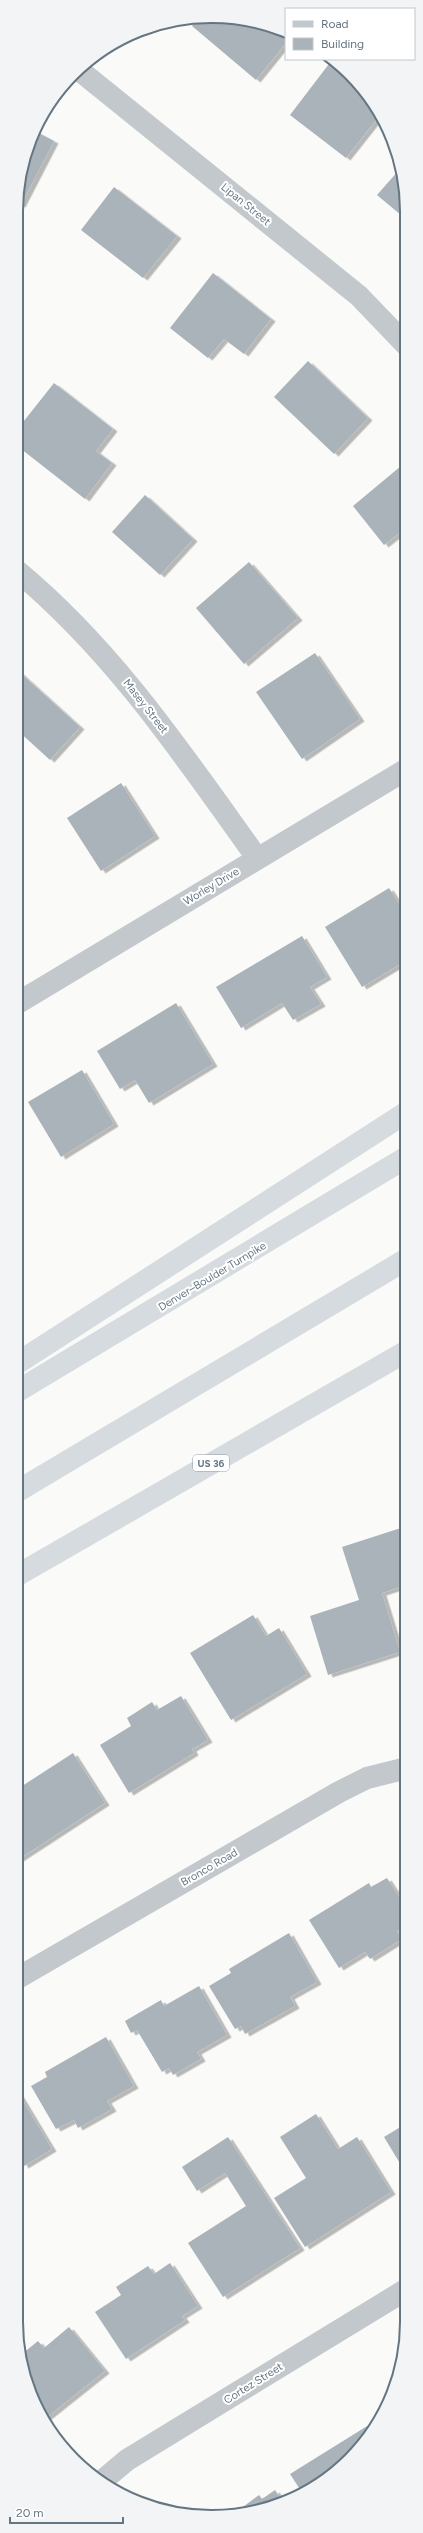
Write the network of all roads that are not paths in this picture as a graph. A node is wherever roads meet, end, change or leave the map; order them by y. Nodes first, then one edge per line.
1 (83, 73) edge
2 (400, 339) edge
3 (23, 576) edge
4 (400, 773) edge
5 (258, 858) junction
6 (23, 1000) edge
7 (400, 1117) edge
8 (400, 1161) edge
9 (400, 1263) edge
10 (400, 1355) edge
11 (23, 1359) edge
12 (23, 1388) edge
13 (23, 1488) edge
14 (23, 1572) edge
15 (400, 1770) edge
16 (23, 1975) edge
17 (400, 2293) edge
18 (106, 2477) edge

1 - 2 street, Lipan Street
3 - 5 street, Masey Street
4 - 5 street, Worley Drive
5 - 6 street, Worley Drive
7 - 11 highway
8 - 12 highway, Denver–Boulder Turnpike
9 - 13 highway
10 - 14 highway, US 36
15 - 16 street, Bronco Road
17 - 18 street, Cortez Street

